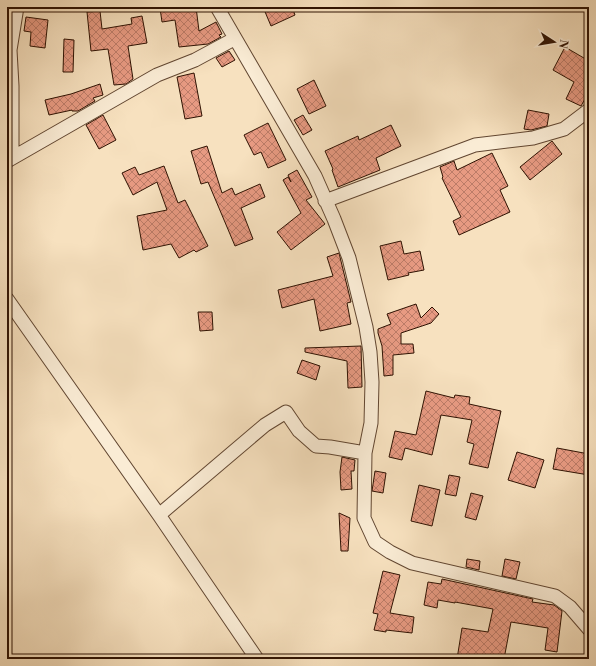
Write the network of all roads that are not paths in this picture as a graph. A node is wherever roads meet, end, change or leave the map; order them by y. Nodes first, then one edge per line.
1 (17, 7) edge
2 (217, 7) edge
3 (234, 39) junction
4 (589, 110) edge
5 (9, 159) edge
6 (325, 201) junction
7 (7, 299) edge
8 (365, 453) junction
9 (160, 515) junction
10 (589, 629) edge
11 (257, 659) edge

1 - 5 street
2 - 3 street
3 - 5 street
3 - 6 street
4 - 6 street
6 - 8 street
7 - 9 street
8 - 9 street
8 - 10 street
9 - 11 street

